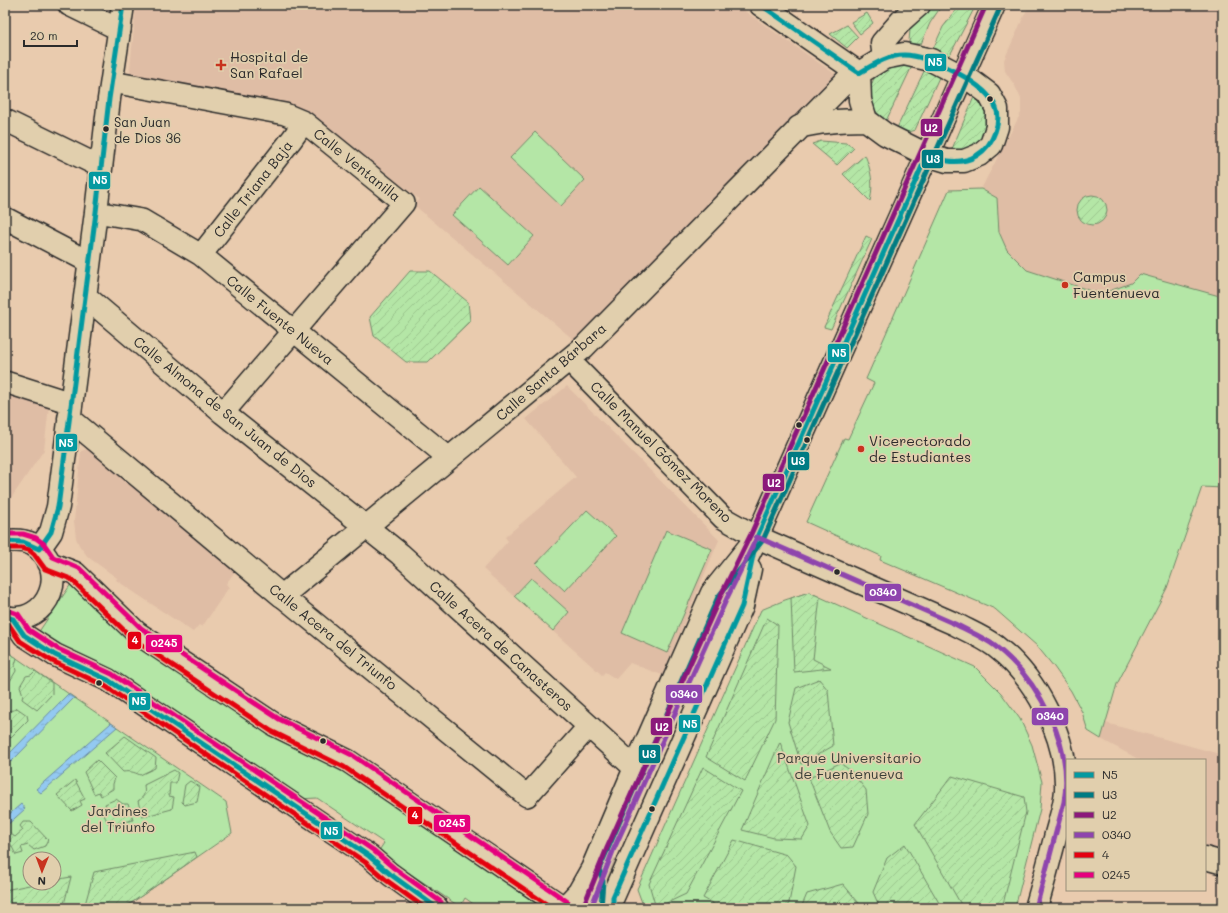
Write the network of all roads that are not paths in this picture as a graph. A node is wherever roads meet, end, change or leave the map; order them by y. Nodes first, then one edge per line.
1 (69, 5) edge
2 (123, 5) edge
3 (761, 5) edge
4 (919, 5) edge
5 (994, 5) edge
6 (120, 30) junction
7 (894, 56) junction
8 (859, 73) junction
9 (962, 77) junction
10 (112, 82) junction
11 (5, 120) edge
12 (866, 120) junction
13 (304, 122) junction
14 (799, 127) junction
15 (927, 155) junction
16 (101, 167) junction
17 (96, 212) junction
18 (5, 218) edge
19 (201, 255) junction
20 (89, 262) junction
21 (85, 296) junction
22 (294, 331) junction
23 (569, 360) junction
24 (5, 382) edge
25 (70, 410) junction
26 (223, 413) junction
27 (449, 458) junction
28 (367, 526) junction
29 (757, 537) junction
30 (5, 541) edge
31 (44, 556) junction
32 (282, 596) junction
33 (9, 618) edge
34 (589, 726) junction
35 (635, 768) junction
36 (1064, 819) edge
37 (613, 851) tunnel mouth
38 (1206, 858) edge
39 (1223, 863) edge
40 (592, 869) junction
41 (611, 904) edge
42 (437, 908) edge
43 (564, 908) edge
44 (594, 908) edge
45 (1036, 908) edge

1 - 6 street
2 - 6 main road
3 - 8 main road
4 - 7 main road
5 - 9 main road
6 - 10 main road
7 - 8 main road, Calle Santa Bárbara
7 - 9 main road
8 - 12 main road
8 - 14 main road, Calle Santa Bárbara
9 - 15 main road
9 - 15 main road
10 - 13 street, Calle Ventanilla
10 - 16 main road
11 - 16 street
12 - 14 main road
12 - 15 main road
13 - 19 street, Calle Triana Baja
13 - 22 street, Calle Ventanilla
14 - 23 main road, Calle Santa Bárbara
15 - 29 main road
16 - 17 main road
17 - 19 street, Calle Fuente Nueva
17 - 20 main road
18 - 20 street
19 - 22 street, Calle Fuente Nueva
20 - 21 main road
21 - 25 main road
21 - 26 main road, Calle Almona de San Juan de Dios
22 - 26 street, Calle Ventanilla
22 - 27 street, Calle Fuente Nueva
23 - 27 main road, Calle Santa Bárbara
23 - 29 street, Calle Manuel Gómez Moreno
24 - 25 street
25 - 31 main road
25 - 32 main road, Calle Acera del Triunfo
26 - 28 main road, Calle Almona de San Juan de Dios
27 - 28 main road, Calle Santa Bárbara
28 - 32 main road, Calle Santa Bárbara
28 - 34 main road, Calle Acera de Canasteros
29 - 35 main road
29 - 36 main road
29 - 37 main road
29 - 41 main road
30 - 31 main road
31 - 33 main road
31 - 43 main road
32 - 34 street, Calle Acera del Triunfo
33 - 42 main road
34 - 35 main road, Calle Acera de Canasteros
35 - 40 main road
36 - 45 main road
38 - 39 main road
40 - 43 main road
40 - 44 main road

